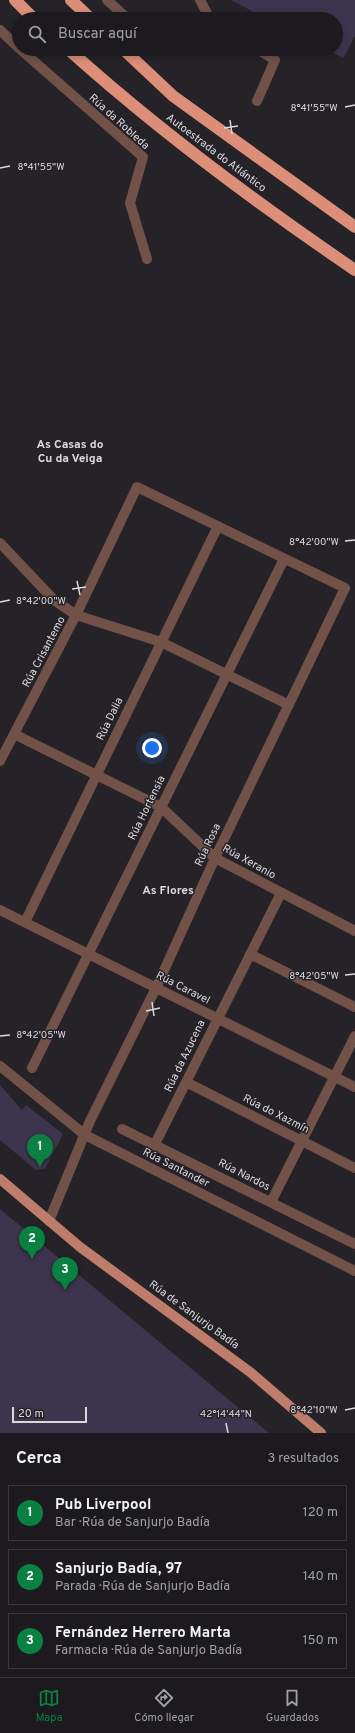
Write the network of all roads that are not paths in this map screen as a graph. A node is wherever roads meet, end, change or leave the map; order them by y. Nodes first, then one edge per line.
1 (15, 0) edge
2 (71, 0) edge
3 (107, 0) edge
4 (200, 0) edge
5 (27, 12) edge
6 (84, 12) edge
7 (120, 12) edge
8 (206, 12) edge
9 (0, 30) edge
10 (12, 42) edge
11 (27, 56) edge
12 (76, 56) edge
13 (130, 56) edge
14 (268, 56) edge
15 (257, 101) dead end
16 (355, 227) edge
17 (147, 259) dead end
18 (355, 270) edge
19 (218, 526) junction
20 (0, 543) edge
21 (284, 559) junction
22 (76, 615) junction
23 (161, 642) junction
24 (227, 674) junction
25 (289, 705) junction
26 (14, 734) junction
27 (0, 762) edge
28 (96, 775) junction
29 (161, 807) junction
30 (215, 858) junction
31 (281, 893) junction
32 (0, 910) edge
33 (25, 922) junction
34 (355, 931) edge
35 (88, 954) junction
36 (250, 954) junction
37 (156, 988) junction
38 (355, 1007) edge
39 (217, 1019) junction
40 (355, 1036) edge
41 (0, 1066) edge
42 (32, 1068) dead end
43 (334, 1076) junction
44 (186, 1082) junction
45 (355, 1087) edge
46 (122, 1129) dead end
47 (85, 1135) junction
48 (301, 1141) junction
49 (155, 1144) junction
50 (355, 1168) edge
51 (0, 1179) edge
52 (271, 1202) junction
53 (49, 1221) junction
54 (355, 1244) edge
55 (355, 1271) edge
56 (321, 1433) edge

1 - 5 highway
2 - 6 highway
3 - 7 street
4 - 8 street
9 - 10 street, Rúa da Robleda
11 - 17 street, Rúa da Robleda
12 - 18 highway, Autoestrada do Atlántico
13 - 16 highway, Autoestrada do Atlántico
14 - 15 street
19 - 21 street
19 - 22 street, Rúa Crisantemo
19 - 23 street, Rúa Dalia
20 - 22 street
21 - 24 street, Rúa Hortensia
21 - 25 street, Rúa Rosa
22 - 23 street
22 - 26 street, Rúa Crisantemo
23 - 24 street
23 - 28 street, Rúa Dalia
24 - 25 street
24 - 29 street, Rúa Hortensia
25 - 30 street, Rúa Rosa
26 - 27 street, Rúa Crisantemo
26 - 28 street, Rúa Xeranio
28 - 29 street, Rúa Xeranio
28 - 33 street, Rúa Dalia
29 - 30 street, Rúa Xeranio
29 - 35 street, Rúa Hortensia
30 - 31 street, Rúa Xeranio
30 - 37 street, Rúa Rosa
31 - 34 street, Rúa Xeranio
31 - 36 street, Rúa da Azucena
32 - 33 street, Rúa Caravel
33 - 35 street, Rúa Caravel
35 - 37 street, Rúa Caravel
35 - 42 street, Rúa Hortensia
36 - 38 street
36 - 39 street, Rúa da Azucena
37 - 39 street, Rúa Caravel
37 - 47 street, Rúa Rosa
39 - 43 street, Rúa Caravel
39 - 44 street, Rúa da Azucena
40 - 43 street
41 - 47 street, Rúa Santander
43 - 45 street, Rúa Caravel
43 - 48 street
44 - 48 street, Rúa do Xazmín
44 - 49 street, Rúa da Azucena
46 - 49 street, Rúa Nardos
47 - 53 street
47 - 55 street, Rúa Santander
48 - 50 street, Rúa do Xazmín
48 - 52 street
49 - 52 street, Rúa Nardos
51 - 53 main road, Rúa de Sanjurjo Badía
52 - 54 street, Rúa Nardos
53 - 56 main road, Rúa de Sanjurjo Badía

